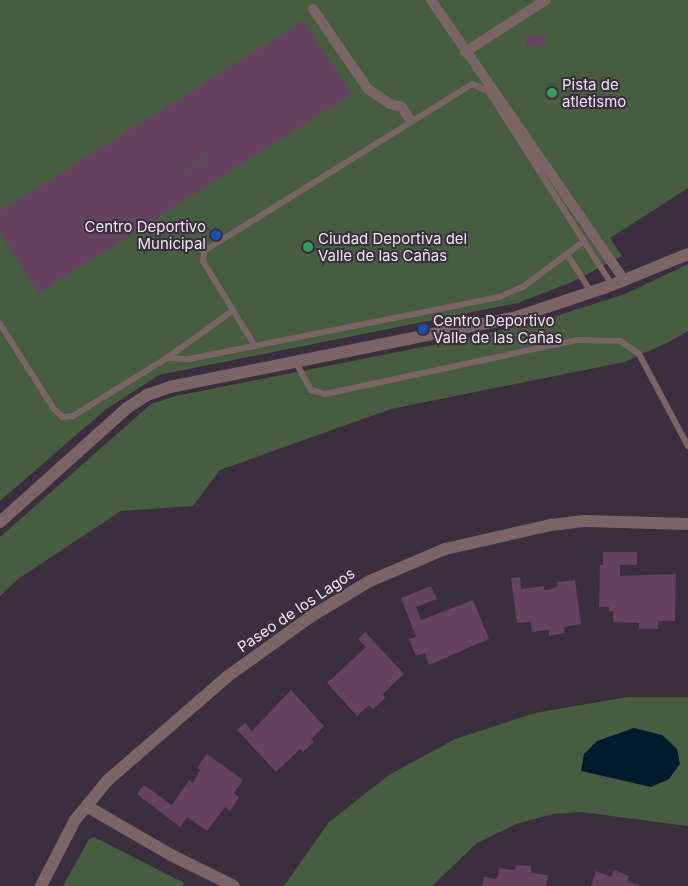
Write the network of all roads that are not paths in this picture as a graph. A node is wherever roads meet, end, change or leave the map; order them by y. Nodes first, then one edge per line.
1 (431, 0) edge
2 (546, 0) edge
3 (313, 9) dead end
4 (466, 52) junction
5 (410, 120) junction
6 (584, 241) junction
7 (567, 254) junction
8 (688, 254) edge
9 (618, 282) junction
10 (591, 292) junction
11 (232, 311) junction
12 (0, 324) edge
13 (254, 346) junction
14 (167, 358) junction
15 (294, 362) junction
16 (688, 446) edge
17 (0, 522) edge
18 (688, 524) edge
19 (88, 807) junction
20 (41, 886) edge
21 (234, 886) edge

1 - 4 street
2 - 4 street
3 - 5 street
4 - 9 street
5 - 6 lane
5 - 11 lane
6 - 7 lane
6 - 9 lane
7 - 10 lane
7 - 13 lane
8 - 9 street
9 - 10 street
10 - 15 street
11 - 13 lane
11 - 14 lane
12 - 14 lane
13 - 14 lane
15 - 16 lane
15 - 17 street
18 - 19 street, Paseo de los Lagos
19 - 20 street, Paseo de los Lagos
19 - 21 street

